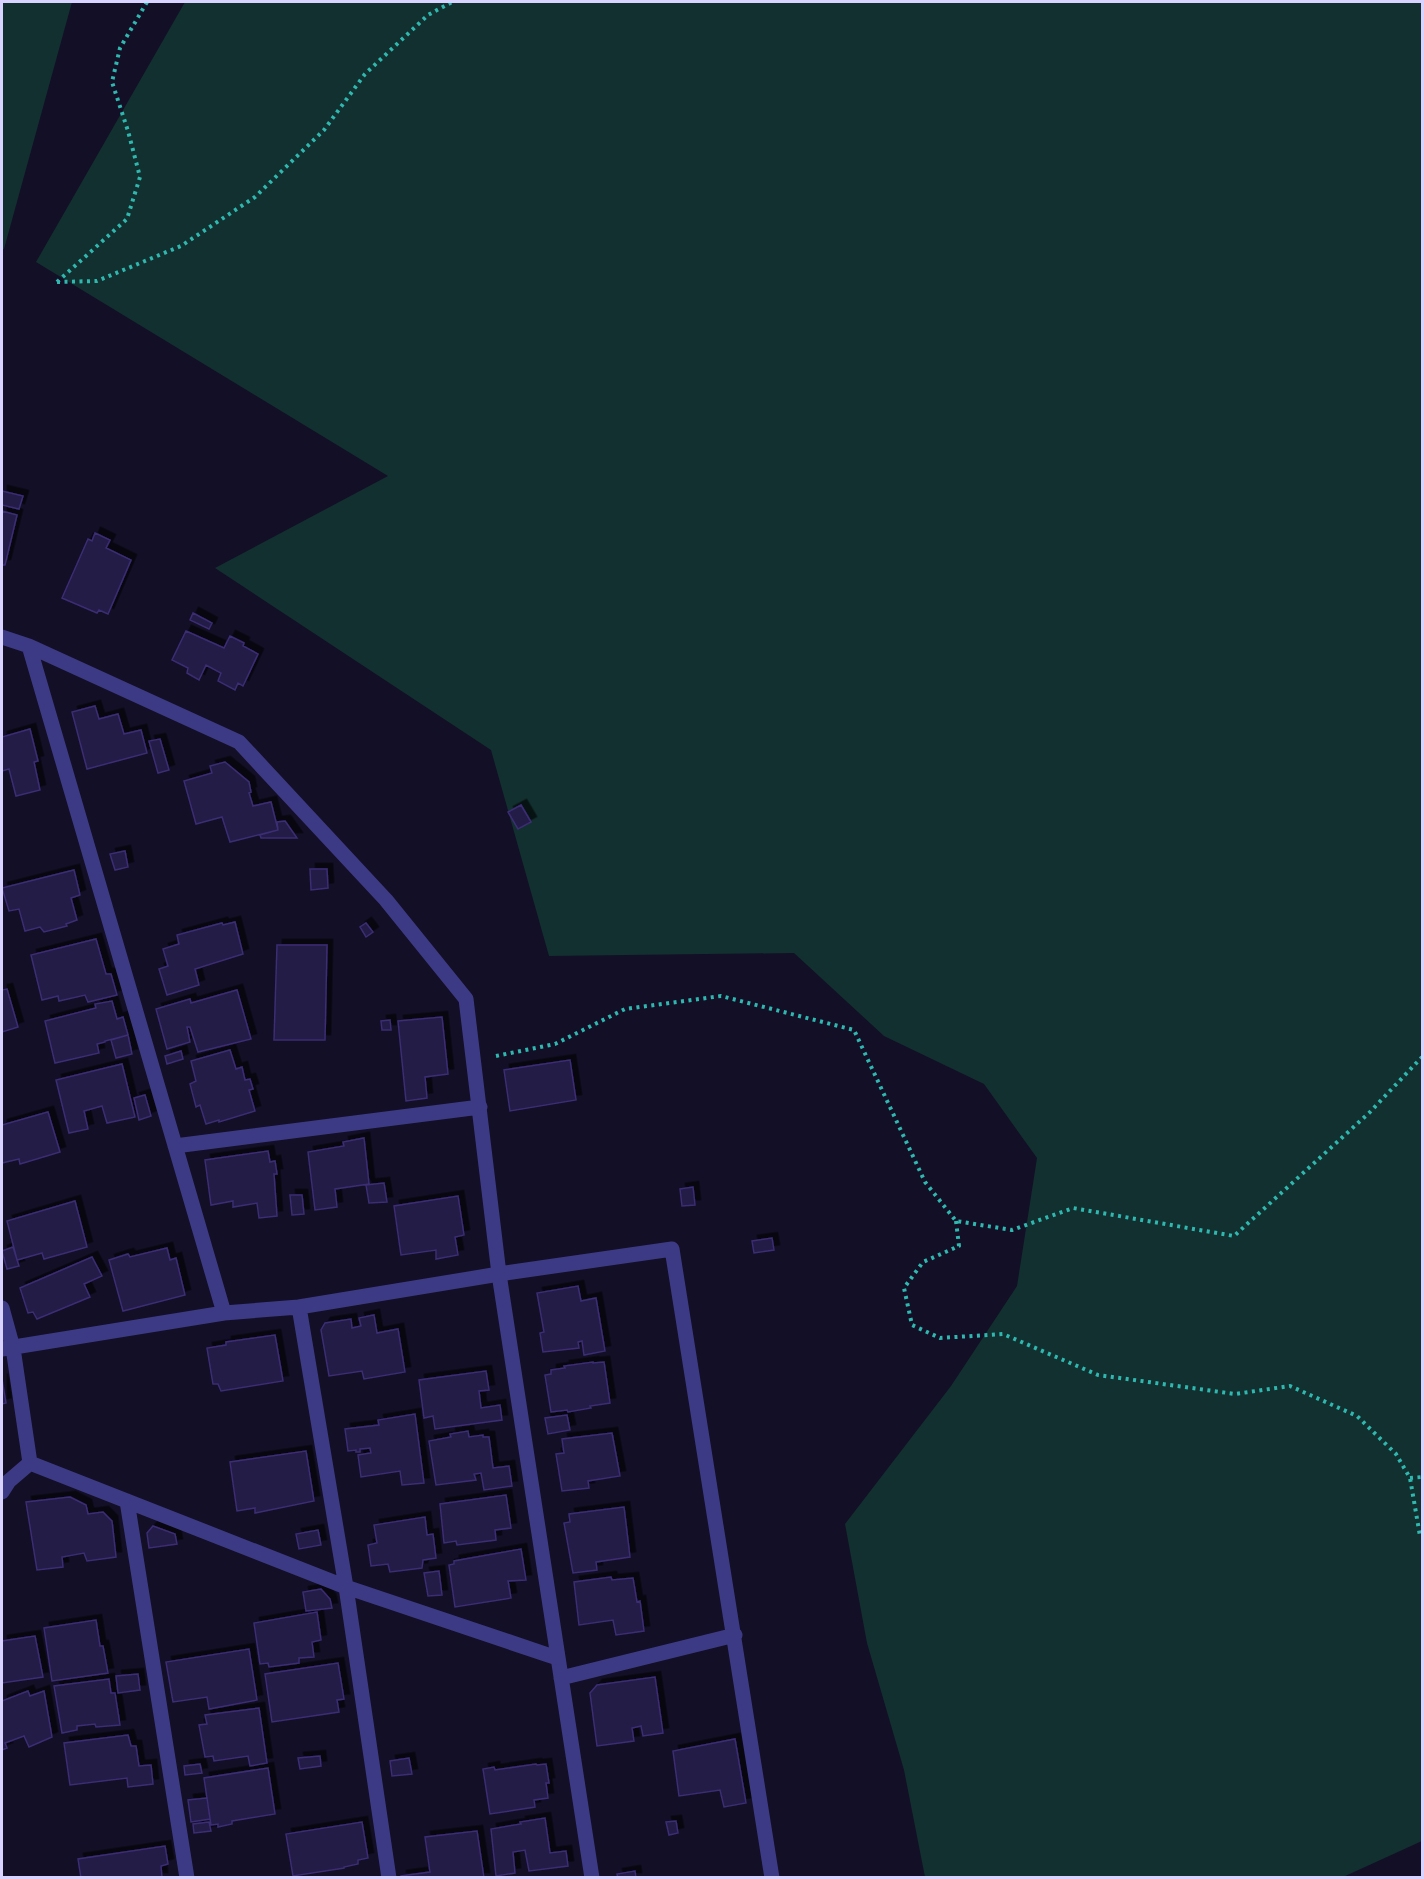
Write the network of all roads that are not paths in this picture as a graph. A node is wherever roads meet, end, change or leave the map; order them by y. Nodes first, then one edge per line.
1 (2, 638) edge
2 (29, 646) junction
3 (480, 1107) junction
4 (175, 1146) junction
5 (499, 1274) junction
6 (299, 1306) junction
7 (2, 1308) edge
8 (224, 1313) junction
9 (7, 1348) edge
10 (30, 1463) junction
11 (2, 1492) edge
12 (127, 1501) junction
13 (345, 1587) junction
14 (735, 1635) junction
15 (557, 1658) junction
16 (561, 1678) junction
17 (388, 1877) edge
18 (187, 1878) edge
19 (592, 1878) edge
20 (772, 1878) edge

1 - 2 street
2 - 3 street
2 - 4 street
3 - 4 street
3 - 5 street
4 - 8 street
5 - 6 street
5 - 14 street
5 - 15 street
6 - 8 street
6 - 13 street
7 - 9 street
8 - 9 street
9 - 10 street
10 - 11 street
10 - 12 street
12 - 13 street
12 - 18 street
13 - 15 street
13 - 17 street
14 - 16 street
14 - 20 street
15 - 16 street
16 - 19 street

